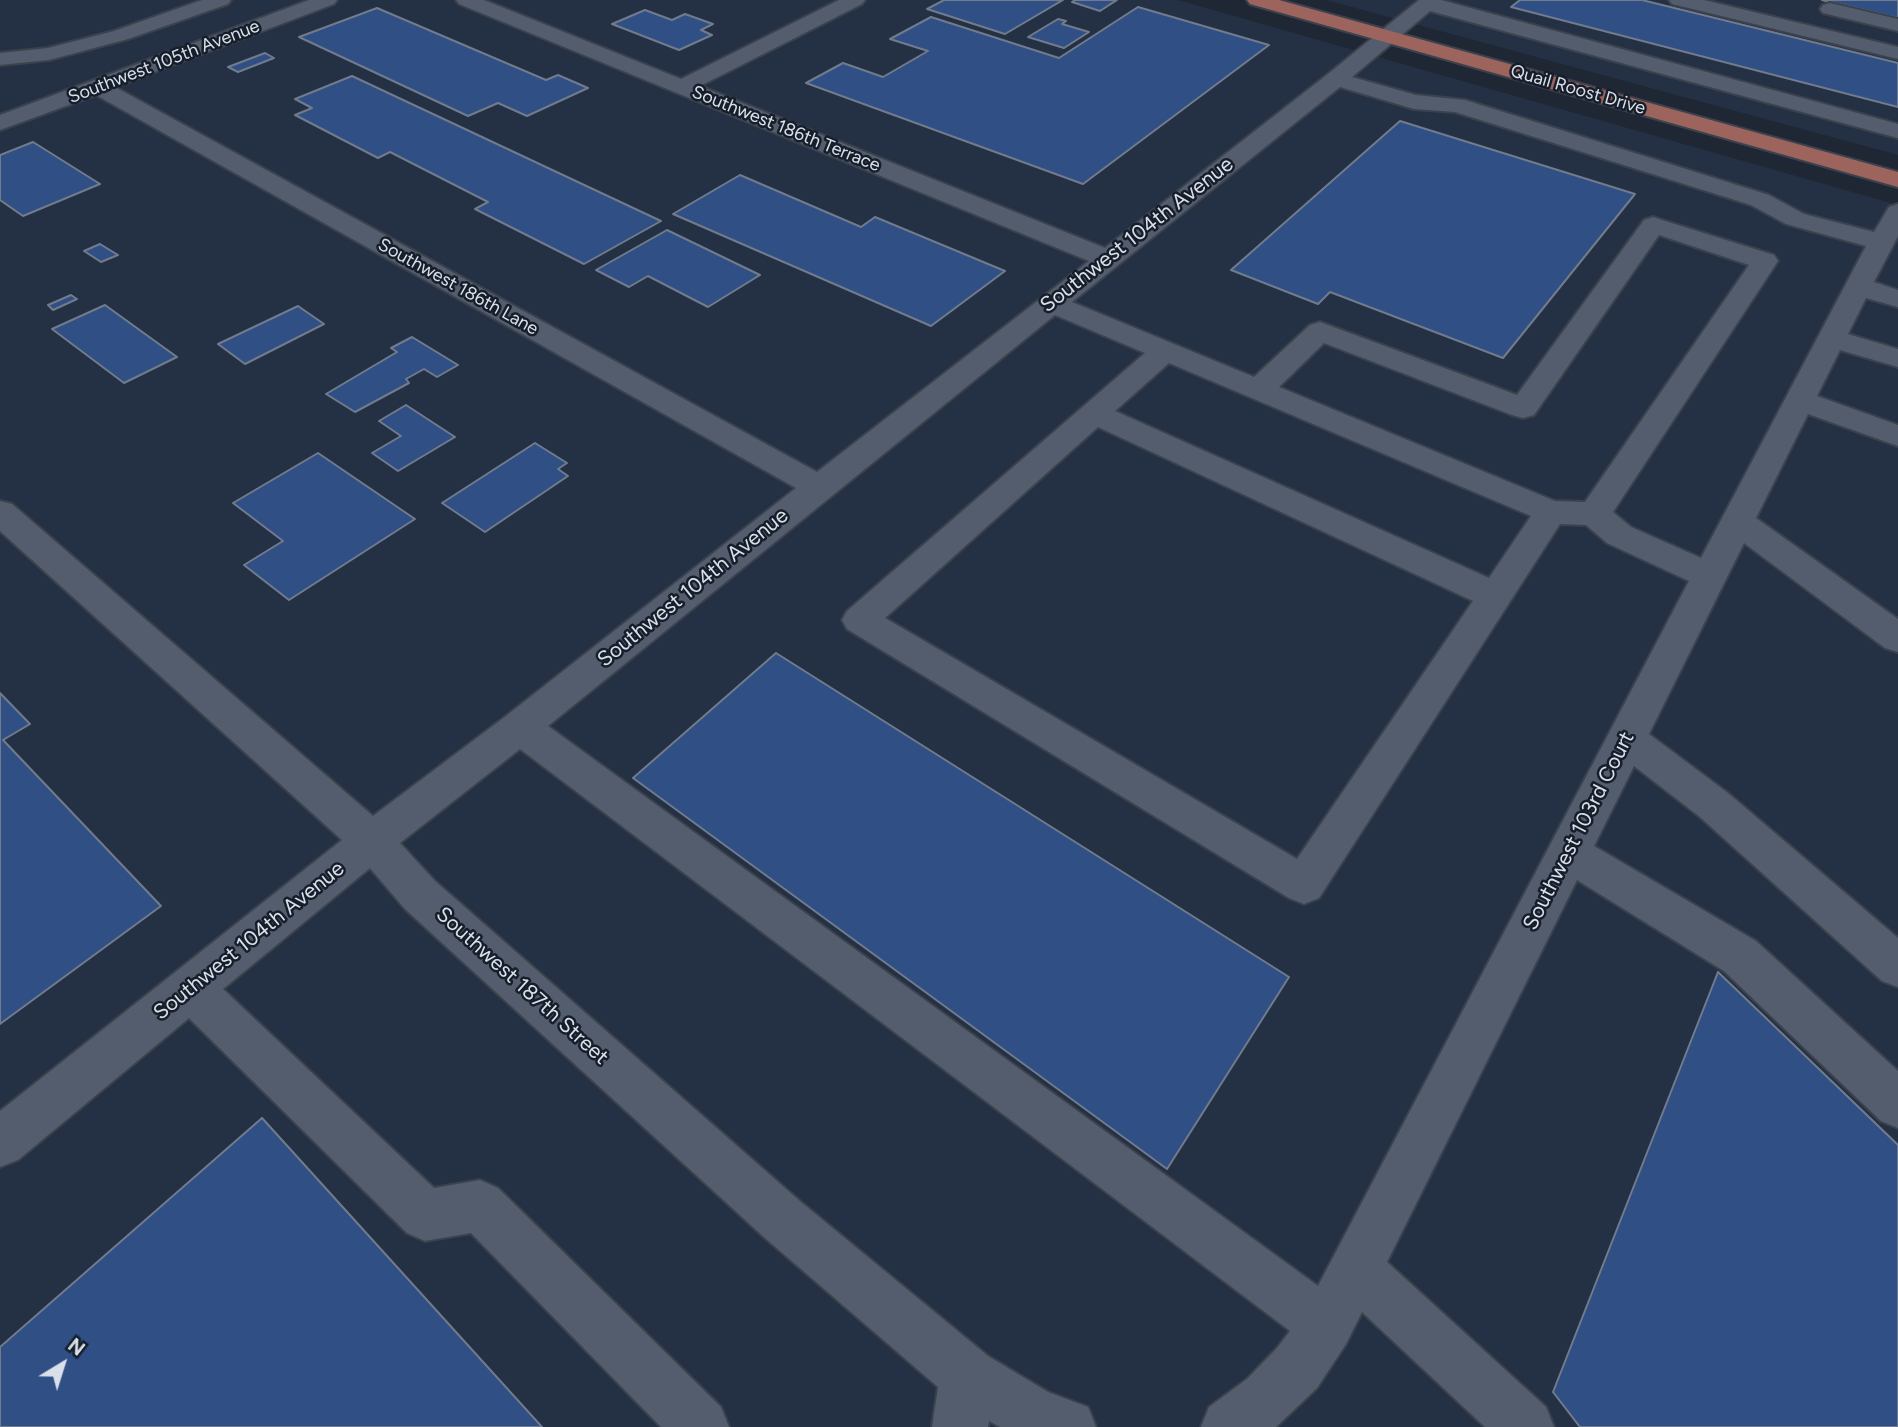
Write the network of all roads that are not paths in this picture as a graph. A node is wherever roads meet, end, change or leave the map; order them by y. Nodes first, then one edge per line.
1 (221, 0) edge
2 (327, 0) edge
3 (466, 0) edge
4 (856, 0) edge
5 (1679, 0) edge
6 (1261, 1) edge
7 (1429, 2) edge
8 (1804, 3) dead end
9 (1898, 25) edge
10 (1387, 36) junction
11 (1898, 53) edge
12 (0, 59) edge
13 (1336, 79) junction
14 (98, 87) junction
15 (681, 87) junction
16 (0, 123) edge
17 (1898, 131) edge
18 (1898, 180) edge
19 (1889, 227) edge
20 (1107, 258) junction
21 (1857, 286) junction
22 (1898, 299) edge
23 (1051, 303) junction
24 (1832, 338) junction
25 (1166, 349) junction
26 (1898, 358) edge
27 (1259, 389) junction
28 (1800, 400) junction
29 (1093, 413) junction
30 (1898, 436) edge
31 (819, 487) junction
32 (0, 512) edge
33 (1551, 512) junction
34 (1594, 514) junction
35 (1738, 522) junction
36 (1711, 576) junction
37 (1495, 596) junction
38 (1898, 638) edge
39 (520, 727) junction
40 (1626, 738) junction
41 (372, 841) junction
42 (1567, 852) junction
43 (1898, 966) edge
44 (191, 989) junction
45 (1898, 1104) edge
46 (0, 1142) edge
47 (1357, 1270) junction
48 (1327, 1325) junction
49 (964, 1402) edge
50 (1260, 1418) edge
51 (701, 1427) edge
52 (1068, 1427) edge
53 (1526, 1427) edge

1 - 12 street
2 - 14 street, Southwest 105th Avenue
3 - 15 street, Southwest 186th Terrace
4 - 15 street
5 - 11 street
6 - 10 main road, Quail Roost Drive
7 - 10 street, Southwest 104th Avenue
7 - 17 street
8 - 9 street
10 - 13 street, Southwest 104th Avenue
10 - 18 main road, Quail Roost Drive
13 - 19 street
13 - 20 street, Southwest 104th Avenue
14 - 16 street, Southwest 105th Avenue
14 - 31 street, Southwest 186th Lane
15 - 20 street, Southwest 186th Terrace
19 - 21 street, Southwest 103rd Court
20 - 23 street, Southwest 104th Avenue
21 - 22 street
21 - 24 street, Southwest 103rd Court
23 - 25 street
23 - 31 street, Southwest 104th Avenue
24 - 26 street
24 - 28 street, Southwest 103rd Court
25 - 27 street
25 - 29 street
27 - 33 street
27 - 34 street
28 - 30 street
28 - 35 street, Southwest 103rd Court
29 - 37 street
29 - 37 street
31 - 39 street, Southwest 104th Avenue
32 - 41 street, Southwest 187th Street
33 - 34 street
33 - 37 street
34 - 36 street
35 - 36 street, Southwest 103rd Court
35 - 38 street
36 - 40 street, Southwest 103rd Court
39 - 41 street, Southwest 104th Avenue
39 - 48 street
40 - 42 street, Southwest 103rd Court
40 - 43 street
41 - 44 street, Southwest 104th Avenue
41 - 49 street, Southwest 187th Street
42 - 45 street
42 - 47 street, Southwest 103rd Court
44 - 46 street, Southwest 104th Avenue
44 - 51 street
47 - 48 street, Southwest 103rd Court
47 - 53 street
48 - 50 street, Southwest 103rd Court
49 - 52 street, Southwest 187th Street

